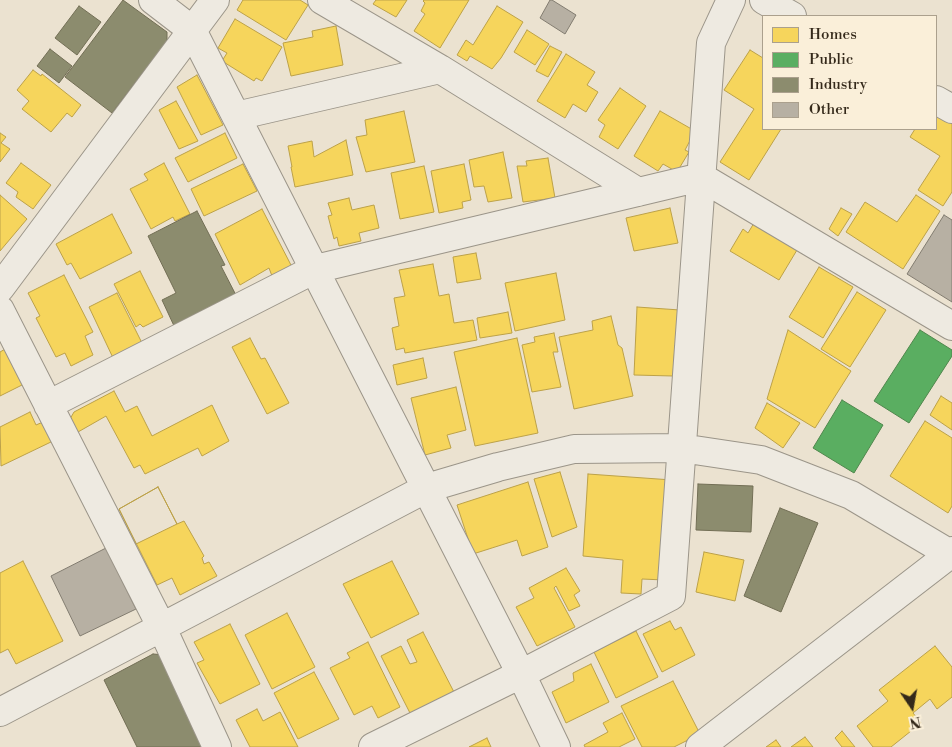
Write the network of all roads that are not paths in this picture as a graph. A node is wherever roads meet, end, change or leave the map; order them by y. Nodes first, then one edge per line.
1 (153, 0) edge
2 (215, 0) edge
3 (322, 0) edge
4 (731, 0) edge
5 (764, 0) edge
6 (790, 15) edge
7 (192, 30) junction
8 (440, 69) junction
9 (937, 101) edge
10 (952, 109) edge
11 (236, 116) junction
12 (701, 177) junction
13 (638, 192) junction
14 (314, 269) junction
15 (0, 288) edge
16 (0, 310) edge
17 (952, 326) edge
18 (48, 406) junction
19 (681, 448) junction
20 (427, 488) junction
21 (951, 553) edge
22 (162, 628) junction
23 (521, 674) junction
24 (0, 712) edge
25 (217, 747) edge
26 (373, 747) edge
27 (556, 747) edge
28 (700, 747) edge

1 - 7 street
2 - 7 street
3 - 8 street
4 - 12 street
5 - 6 street
7 - 11 street
7 - 15 street
8 - 11 street
8 - 13 street
9 - 10 street
11 - 14 street
12 - 13 street
12 - 17 street
12 - 19 street
13 - 14 street
14 - 18 street
14 - 20 street
16 - 18 street
18 - 22 street
19 - 20 street
19 - 21 street
19 - 23 street
20 - 22 street
20 - 23 street
21 - 28 street
22 - 24 street
22 - 25 street
23 - 26 street
23 - 27 street

